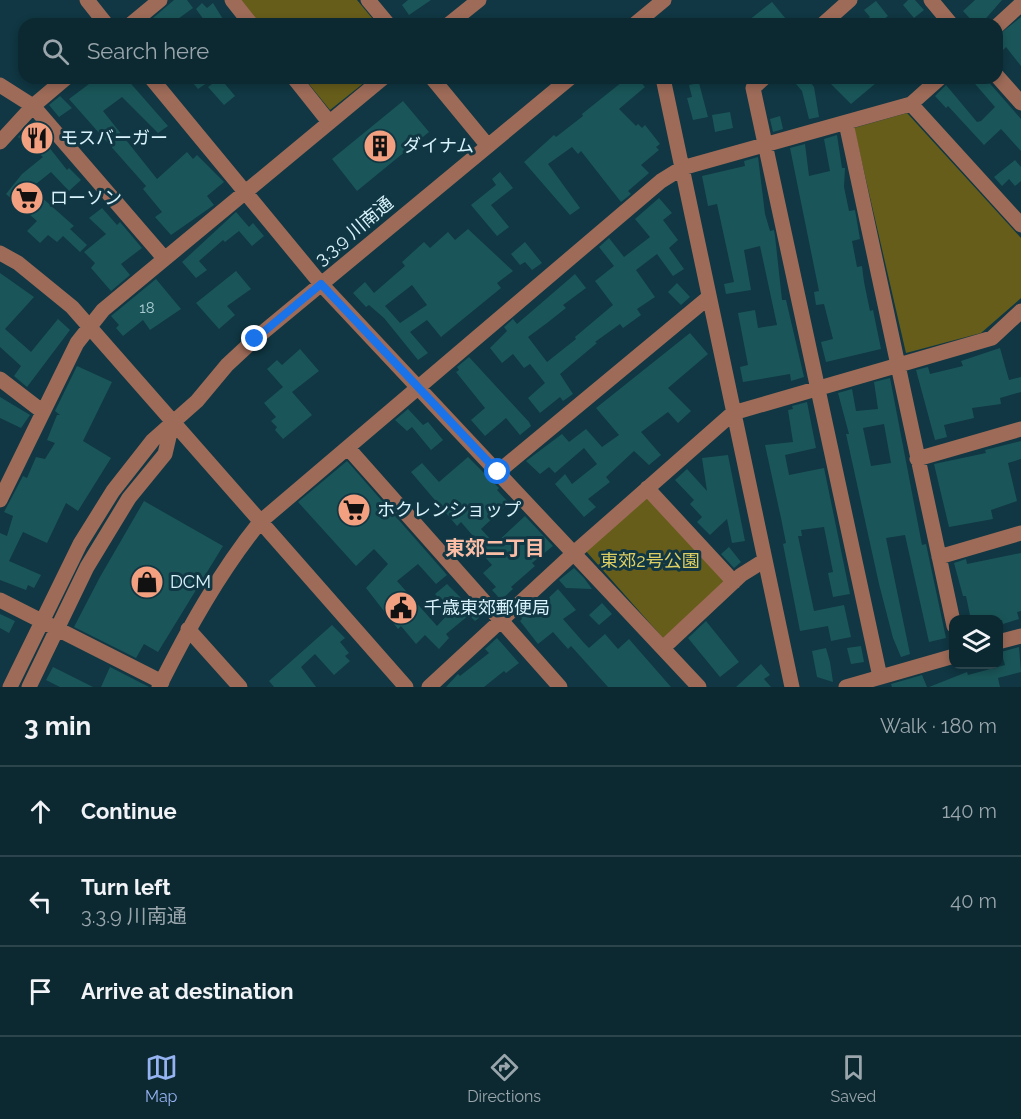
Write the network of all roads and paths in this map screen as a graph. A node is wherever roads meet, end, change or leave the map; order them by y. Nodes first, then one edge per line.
1 (87, 0) edge
2 (160, 0) edge
3 (232, 0) edge
4 (368, 0) edge
5 (479, 0) edge
6 (664, 0) edge
7 (850, 0) edge
8 (932, 0) edge
9 (1021, 4) edge
10 (649, 12) edge
11 (101, 18) edge
12 (138, 18) edge
13 (246, 18) edge
14 (383, 18) edge
15 (456, 18) edge
16 (830, 18) edge
17 (946, 18) edge
18 (1003, 20) edge
19 (1003, 83) edge
20 (59, 84) edge
21 (156, 84) edge
22 (299, 84) edge
23 (376, 84) edge
24 (437, 84) edge
25 (563, 84) edge
26 (664, 84) edge
27 (757, 84) edge
28 (933, 84) edge
29 (0, 85) edge
30 (1021, 103) edge
31 (911, 104) junction
32 (33, 106) junction
33 (329, 122) junction
34 (846, 123) junction
35 (0, 142) edge
36 (765, 145) junction
37 (488, 146) junction
38 (682, 168) junction
39 (244, 191) junction
40 (1021, 225) edge
41 (0, 253) edge
42 (164, 258) junction
43 (321, 284) junction
44 (709, 297) junction
45 (1021, 311) edge
46 (88, 327) junction
47 (897, 365) junction
48 (0, 379) edge
49 (420, 387) junction
50 (817, 389) junction
51 (43, 412) junction
52 (734, 413) junction
53 (172, 424) junction
54 (1021, 429) edge
55 (348, 448) junction
56 (917, 459) junction
57 (498, 472) junction
58 (647, 488) junction
59 (0, 500) edge
60 (260, 522) junction
61 (1021, 534) edge
62 (574, 553) junction
63 (939, 557) junction
64 (765, 560) junction
65 (734, 582) junction
66 (0, 600) edge
67 (952, 615) edge
68 (44, 620) junction
69 (501, 620) junction
70 (58, 627) junction
71 (188, 629) junction
72 (1021, 636) edge
73 (1003, 641) edge
74 (663, 648) junction
75 (949, 657) edge
76 (880, 677) junction
77 (161, 684) edge
78 (10, 687) edge
79 (29, 687) edge
80 (240, 687) edge
81 (406, 687) edge
82 (429, 687) edge
83 (560, 687) edge
84 (699, 687) edge
85 (792, 687) edge
86 (846, 687) edge

1 - 11 street
2 - 12 street
3 - 13 street
4 - 14 street
5 - 15 street
6 - 10 street
7 - 16 street
8 - 17 street
9 - 18 street
19 - 30 street
20 - 32 street
21 - 39 street
22 - 33 street
23 - 33 street
24 - 37 street
25 - 37 street, 3.3.9 川南通
26 - 38 street
27 - 36 street
28 - 31 street
29 - 32 street
31 - 34 street
31 - 40 street
32 - 35 street
32 - 42 street
33 - 39 street
34 - 36 street
34 - 47 street
36 - 38 street
36 - 50 street
37 - 43 street, 3.3.9 川南通
38 - 44 street
38 - 49 street
39 - 42 street
39 - 43 street
41 - 46 street
42 - 46 street
43 - 49 street
43 - 53 street, 3.3.9 川南通
44 - 52 street
44 - 57 street
45 - 47 street
46 - 51 street
46 - 53 street
47 - 50 street
47 - 56 street
48 - 51 street
49 - 55 street
49 - 57 street
50 - 52 street
50 - 76 street
51 - 59 street
52 - 58 street
52 - 64 street
53 - 60 street
53 - 68 street, 3.3.9 川南通
53 - 70 street
54 - 56 street
55 - 60 street
55 - 69 street
56 - 63 street
57 - 62 street
58 - 62 street
58 - 65 street
60 - 71 street
60 - 81 street
61 - 63 street
62 - 69 street
62 - 74 street
63 - 67 street
64 - 65 street
64 - 85 street
65 - 74 street
66 - 68 street
68 - 70 street
68 - 78 street, 3.3.9 川南通
69 - 82 street
69 - 83 street
70 - 77 street
70 - 79 street
71 - 77 street
71 - 80 street
72 - 73 street
74 - 84 street
75 - 76 street
76 - 86 street

